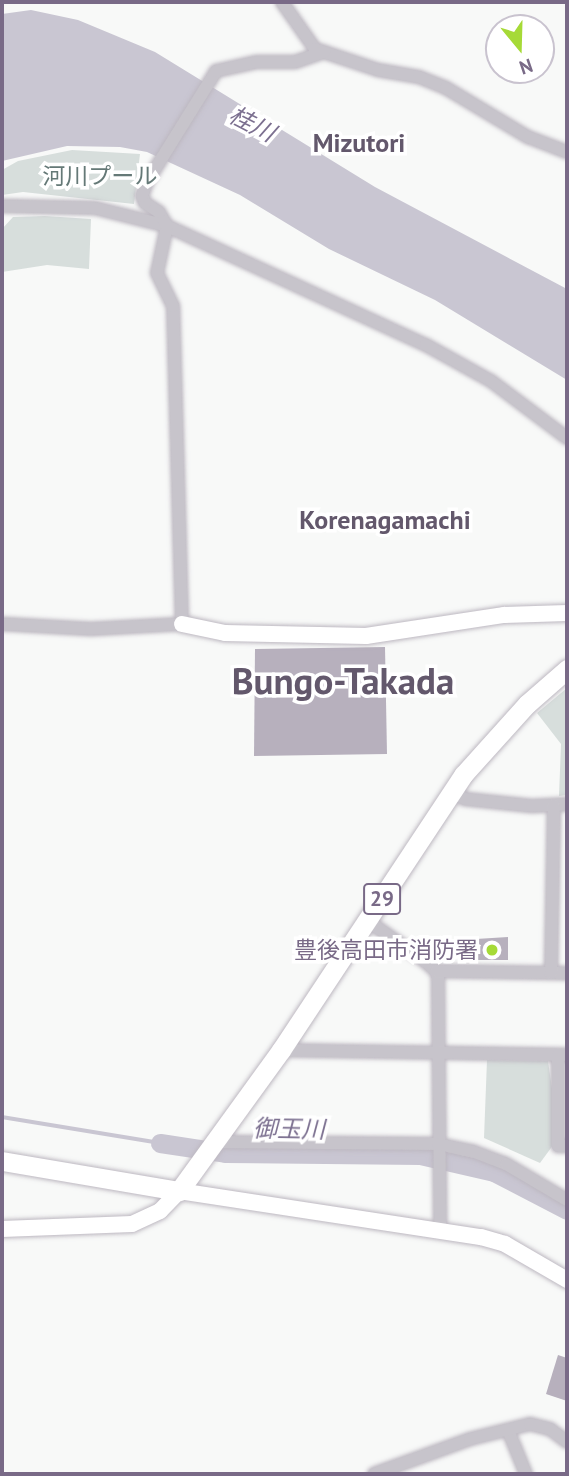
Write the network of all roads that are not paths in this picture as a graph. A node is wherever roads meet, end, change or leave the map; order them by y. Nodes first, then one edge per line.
1 (282, 2) edge
2 (324, 52) junction
3 (567, 152) edge
4 (2, 206) edge
5 (167, 226) junction
6 (567, 438) edge
7 (567, 612) edge
8 (2, 624) edge
9 (182, 624) junction
10 (567, 669) edge
11 (451, 791) junction
12 (561, 804) edge
13 (368, 921) junction
14 (436, 971) junction
15 (551, 973) junction
16 (567, 973) edge
17 (281, 1049) junction
18 (437, 1051) junction
19 (563, 1055) edge
20 (439, 1144) junction
21 (567, 1146) edge
22 (212, 1148) junction
23 (2, 1161) edge
24 (180, 1191) junction
25 (567, 1200) edge
26 (2, 1229) edge
27 (440, 1231) junction
28 (567, 1280) edge
29 (508, 1430) junction
30 (567, 1442) edge
31 (374, 1474) edge
32 (526, 1474) edge

1 - 2 street
2 - 3 street
2 - 5 street
4 - 5 street
5 - 6 street
5 - 9 street
7 - 9 street
8 - 9 street
10 - 11 main road, 29
11 - 12 street
11 - 13 main road, 29
12 - 15 street
13 - 14 street
13 - 17 main road, 29
14 - 15 street
14 - 18 street
15 - 16 street
17 - 18 street
17 - 22 main road, 29
18 - 19 street
18 - 20 street
19 - 21 street
20 - 22 street
20 - 25 street
20 - 27 street
22 - 24 main road, 29
23 - 24 main road
24 - 26 street
24 - 27 street
27 - 28 street
29 - 30 street
29 - 31 street
29 - 32 street

